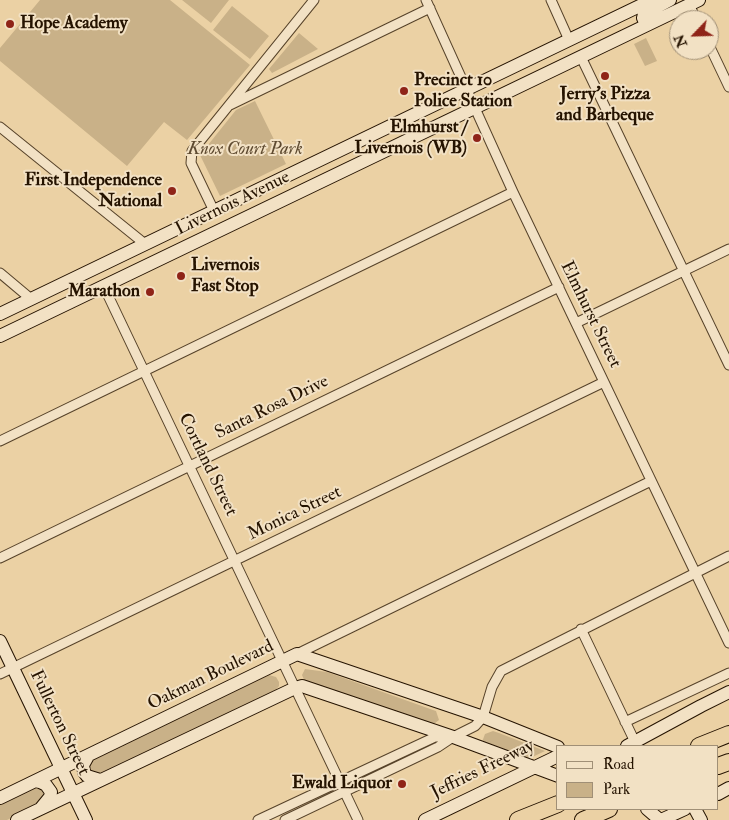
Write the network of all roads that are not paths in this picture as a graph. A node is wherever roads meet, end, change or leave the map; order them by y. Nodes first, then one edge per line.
1 (314, 0) edge
2 (550, 0) edge
3 (652, 0) edge
4 (670, 0) edge
5 (694, 2) edge
6 (428, 4) edge
7 (600, 25) junction
8 (646, 25) junction
9 (569, 40) junction
10 (581, 57) junction
11 (716, 60) edge
12 (729, 87) edge
13 (467, 89) junction
14 (514, 89) junction
15 (227, 107) junction
16 (474, 108) junction
17 (417, 113) junction
18 (0, 127) edge
19 (329, 177) junction
20 (513, 192) junction
21 (214, 211) junction
22 (145, 244) junction
23 (729, 249) edge
24 (139, 270) junction
25 (684, 271) junction
26 (0, 273) edge
27 (104, 287) junction
28 (558, 287) junction
29 (31, 299) junction
30 (0, 314) edge
31 (576, 323) junction
32 (0, 336) edge
33 (729, 365) edge
34 (144, 371) junction
35 (604, 382) junction
36 (0, 441) edge
37 (189, 466) junction
38 (652, 481) junction
39 (729, 556) edge
40 (0, 558) edge
41 (234, 561) junction
42 (696, 572) junction
43 (581, 629) junction
44 (0, 641) edge
45 (729, 643) edge
46 (297, 654) junction
47 (282, 661) junction
48 (13, 668) junction
49 (729, 673) edge
50 (0, 674) edge
51 (295, 688) junction
52 (729, 692) edge
53 (483, 717) junction
54 (626, 722) junction
55 (729, 734) edge
56 (453, 737) junction
57 (631, 744) edge
58 (702, 745) edge
59 (556, 746) edge
60 (88, 756) junction
61 (556, 757) edge
62 (61, 768) junction
63 (534, 768) junction
64 (556, 775) edge
65 (100, 780) junction
66 (35, 781) junction
67 (340, 781) junction
68 (345, 792) junction
69 (73, 793) junction
70 (0, 798) edge
71 (556, 805) edge
72 (41, 808) junction
73 (607, 810) edge
74 (649, 810) edge
75 (684, 810) edge
76 (17, 820) edge
77 (86, 820) edge
78 (258, 820) edge
79 (285, 820) edge
80 (358, 820) edge
81 (424, 820) edge
82 (518, 820) edge
83 (583, 820) edge
84 (661, 820) edge

1 - 15 street
2 - 9 street
3 - 7 main road, Livernois Avenue
4 - 8 main road
5 - 8 main road, Livernois Avenue
6 - 13 street, Elmhurst Street
6 - 15 street
7 - 9 main road, Livernois Avenue
7 - 14 main road
8 - 10 main road, Livernois Avenue
9 - 13 main road, Livernois Avenue
10 - 14 main road, Livernois Avenue
10 - 25 street
11 - 12 street
13 - 16 street, Elmhurst Street
13 - 17 main road, Livernois Avenue
14 - 16 main road, Livernois Avenue
15 - 21 street
16 - 19 main road, Livernois Avenue
16 - 20 street, Elmhurst Street
17 - 19 main road
17 - 21 main road, Livernois Avenue
18 - 22 street
19 - 24 main road, Livernois Avenue
20 - 28 street, Elmhurst Street
20 - 34 street
21 - 22 main road, Livernois Avenue
21 - 24 main road
22 - 29 main road, Livernois Avenue
23 - 25 street
24 - 27 main road, Livernois Avenue
25 - 31 street
25 - 33 street
26 - 29 street
27 - 32 main road, Livernois Avenue
27 - 34 street, Cortland Street
28 - 31 street, Elmhurst Street
28 - 37 street, Santa Rosa Drive
29 - 30 main road, Livernois Avenue
31 - 35 street, Elmhurst Street
34 - 36 street
34 - 37 street, Cortland Street
35 - 38 street, Elmhurst Street
35 - 41 street, Monica Street
37 - 40 street, Santa Rosa Drive
37 - 41 street, Cortland Street
38 - 42 street, Elmhurst Street
38 - 46 street
39 - 42 street
41 - 47 street, Cortland Street
41 - 48 street, Monica Street
42 - 43 street
42 - 45 street, Elmhurst Street
43 - 53 street
43 - 54 street
44 - 48 main road, Fullerton Street
46 - 47 main road, Oakman Boulevard
46 - 53 main road, Oakman Boulevard
47 - 51 street, Cortland Street
47 - 60 main road, Oakman Boulevard
48 - 50 street, Monica Street
48 - 62 main road, Fullerton Street
49 - 54 street
51 - 56 main road
51 - 65 main road
51 - 67 street, Cortland Street
52 - 57 main road
53 - 56 street
53 - 59 main road, Oakman Boulevard
54 - 57 street
55 - 58 highway
56 - 63 main road
56 - 67 street
56 - 68 street
60 - 62 main road, Oakman Boulevard
60 - 65 main road
61 - 63 main road, Jeffries Freeway
62 - 66 main road, Oakman Boulevard
62 - 69 main road, Fullerton Street
63 - 64 main road
63 - 81 main road, Jeffries Freeway
65 - 69 main road
66 - 70 main road, Oakman Boulevard
66 - 72 main road
67 - 68 street, Cortland Street
67 - 78 street
68 - 79 street
68 - 80 street, Cortland Street
69 - 72 main road
69 - 77 main road, Fullerton Street
71 - 82 highway
72 - 76 main road
73 - 83 highway
74 - 84 main road
75 - 84 main road

